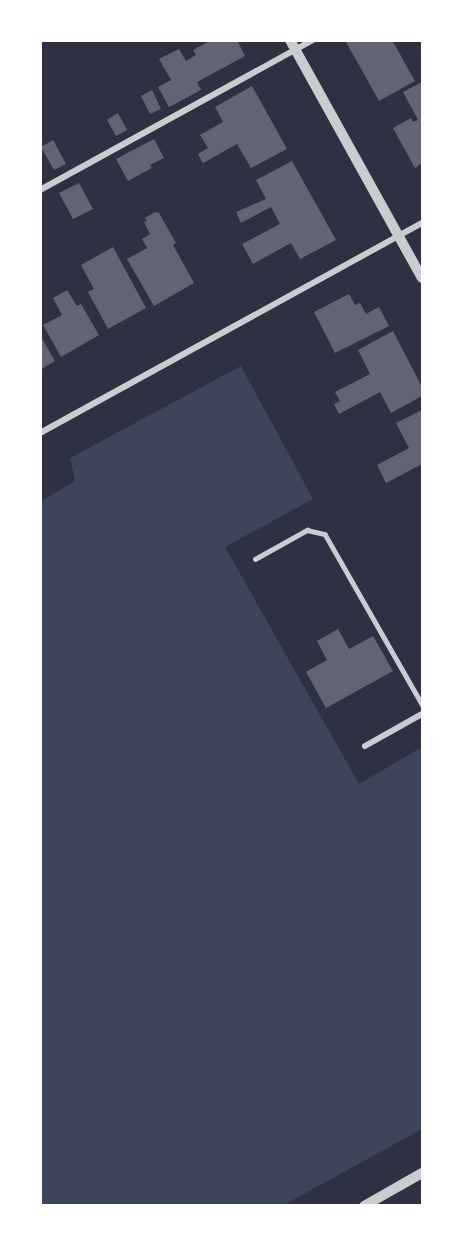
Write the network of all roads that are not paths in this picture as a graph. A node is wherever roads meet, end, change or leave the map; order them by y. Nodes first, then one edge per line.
1 (313, 40) edge
2 (293, 45) edge
3 (40, 190) edge
4 (423, 223) edge
5 (399, 236) junction
6 (423, 278) edge
7 (40, 433) edge
8 (255, 559) dead end
9 (423, 704) edge
10 (423, 714) edge
11 (365, 746) dead end
12 (423, 1173) edge
13 (364, 1206) edge

1 - 2 street
2 - 3 street
2 - 5 street
4 - 5 street
5 - 6 street
5 - 7 street
8 - 9 lane
10 - 11 street
12 - 13 street

